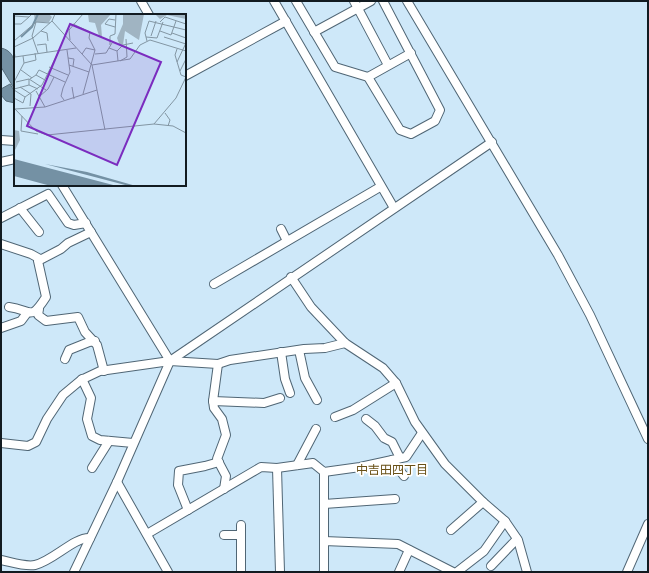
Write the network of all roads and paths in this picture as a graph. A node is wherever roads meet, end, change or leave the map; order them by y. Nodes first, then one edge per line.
1 (141, 1) edge
2 (274, 1) edge
3 (296, 1) edge
4 (371, 1) edge
5 (383, 1) edge
6 (407, 1) edge
7 (356, 5) edge
8 (148, 14) edge
9 (286, 21) junction
10 (314, 32) junction
11 (411, 53) junction
12 (388, 65) junction
13 (186, 75) edge
14 (368, 77) junction
15 (1, 140) edge
16 (14, 141) edge
17 (492, 142) junction
18 (14, 160) edge
19 (1, 162) edge
20 (63, 186) edge
21 (380, 187) junction
22 (20, 208) junction
23 (394, 208) junction
24 (1, 218) edge
25 (86, 223) junction
26 (281, 229) dead end
27 (39, 232) dead end
28 (91, 232) junction
29 (287, 241) junction
30 (1, 244) edge
31 (40, 259) junction
32 (291, 277) junction
33 (214, 284) dead end
34 (9, 307) dead end
35 (39, 309) junction
36 (27, 313) junction
37 (1, 328) edge
38 (95, 342) junction
39 (345, 343) junction
40 (299, 350) junction
41 (281, 352) junction
42 (65, 359) dead end
43 (170, 361) junction
44 (218, 364) junction
45 (104, 371) junction
46 (82, 379) junction
47 (396, 383) junction
48 (290, 393) dead end
49 (280, 398) dead end
50 (317, 400) dead end
51 (213, 401) junction
52 (335, 417) dead end
53 (366, 419) dead end
54 (316, 429) dead end
55 (422, 433) junction
56 (648, 438) edge
57 (109, 441) junction
58 (1, 443) edge
59 (134, 443) junction
60 (396, 459) junction
61 (219, 462) junction
62 (298, 465) junction
63 (92, 468) dead end
64 (278, 468) junction
65 (324, 472) junction
66 (404, 476) dead end
67 (117, 482) junction
68 (224, 489) junction
69 (395, 499) dead end
70 (482, 502) junction
71 (324, 504) junction
72 (188, 510) junction
73 (505, 520) junction
74 (648, 524) edge
75 (241, 525) dead end
76 (451, 530) dead end
77 (147, 534) junction
78 (224, 535) dead end
79 (241, 535) junction
80 (90, 538) junction
81 (517, 539) junction
82 (324, 541) junction
83 (409, 550) junction
84 (1, 560) edge
85 (491, 566) dead end
86 (35, 568) edge
87 (74, 572) edge
88 (168, 572) edge
89 (240, 572) edge
90 (280, 572) edge
91 (324, 572) edge
92 (399, 572) edge
93 (453, 572) edge
94 (457, 572) edge
95 (528, 572) edge
96 (627, 572) edge

1 - 8 street
2 - 9 street
3 - 10 street
4 - 7 street
5 - 11 street
6 - 17 street
7 - 10 street
7 - 12 street
9 - 13 street
9 - 21 street
10 - 14 street
11 - 12 street
11 - 14 street
12 - 14 street
15 - 16 street
17 - 23 street
17 - 56 street
18 - 19 street
20 - 25 street
21 - 23 street
21 - 29 street
22 - 24 street
22 - 25 street
22 - 27 street
23 - 32 street
25 - 28 street
26 - 29 street
28 - 31 street
28 - 43 street
29 - 33 street
30 - 31 street
31 - 35 street
32 - 39 street
32 - 43 street
34 - 36 street
35 - 36 street
35 - 38 street
36 - 37 street
38 - 42 street
38 - 45 street
39 - 40 street
39 - 47 street
40 - 41 street
40 - 50 street
41 - 44 street
41 - 48 street
43 - 44 street
43 - 45 street
43 - 59 street
44 - 51 street
45 - 46 street
46 - 57 street
46 - 58 street
47 - 52 street
47 - 55 street
49 - 51 street
51 - 61 street
53 - 60 street
54 - 62 street
55 - 60 street
55 - 70 street
57 - 59 street
57 - 63 street
59 - 67 street
60 - 65 street
60 - 66 street
61 - 68 street
61 - 72 street
62 - 64 street
62 - 65 street
64 - 68 street
64 - 90 street
65 - 71 street
67 - 77 street
67 - 80 street
68 - 72 street
69 - 71 street
70 - 73 street
70 - 76 street
71 - 82 street
72 - 77 street
73 - 81 street
73 - 94 street
74 - 96 street
75 - 79 street
77 - 88 street
78 - 79 street
79 - 89 street
80 - 86 street
80 - 87 street
81 - 85 street
81 - 95 street
82 - 83 street
82 - 91 street
83 - 92 street
83 - 93 street
84 - 86 street

